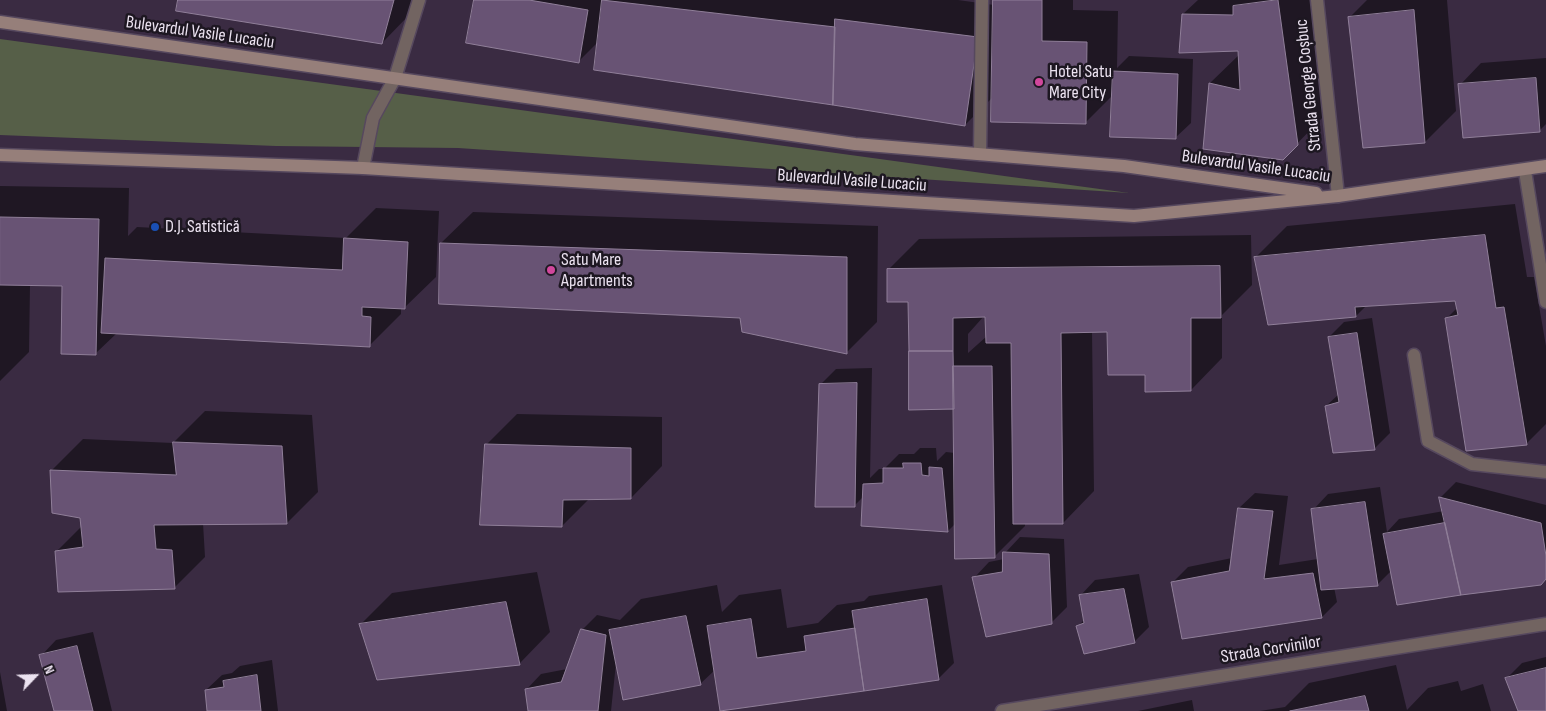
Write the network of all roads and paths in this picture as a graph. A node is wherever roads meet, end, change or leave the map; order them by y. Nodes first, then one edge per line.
1 (418, 0) edge
2 (982, 0) edge
3 (1317, 0) edge
4 (0, 22) edge
5 (395, 78) junction
6 (0, 154) edge
7 (980, 154) junction
8 (1546, 166) edge
9 (363, 168) junction
10 (1525, 171) junction
11 (1338, 196) junction
12 (1546, 302) edge
13 (1414, 355) dead end
14 (1546, 472) edge
15 (1546, 624) edge
16 (1002, 711) edge

1 - 5 street
2 - 7 street
3 - 11 street, Strada George Coșbuc
4 - 5 main road, Bulevardul Vasile Lucaciu
5 - 7 main road, Bulevardul Vasile Lucaciu
5 - 9 street
6 - 9 main road, Bulevardul Vasile Lucaciu
7 - 11 main road, Bulevardul Vasile Lucaciu
8 - 10 main road, Bulevardul Vasile Lucaciu
9 - 11 main road, Bulevardul Vasile Lucaciu
10 - 11 main road, Bulevardul Vasile Lucaciu
10 - 12 street
13 - 14 street
15 - 16 street, Strada Corvinilor

